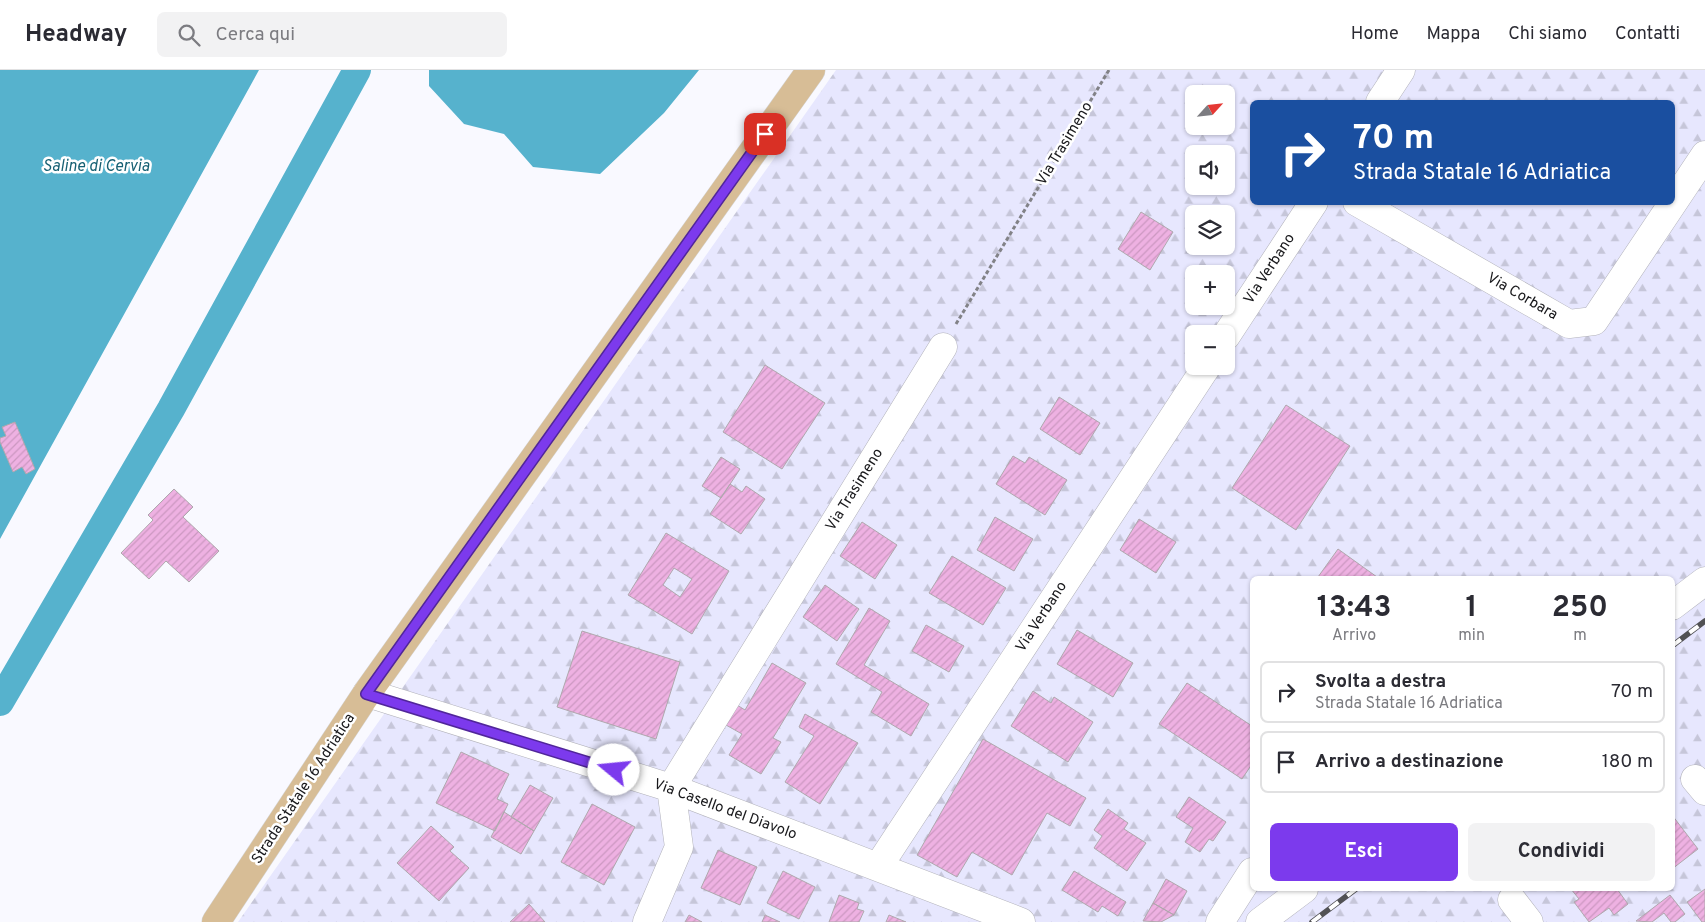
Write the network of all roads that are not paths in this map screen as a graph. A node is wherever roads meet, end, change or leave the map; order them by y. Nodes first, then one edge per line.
1 (811, 70) edge
2 (1401, 70) edge
3 (1381, 100) edge
4 (1705, 156) edge
5 (1675, 201) edge
6 (1312, 205) edge
7 (1362, 205) edge
8 (1672, 205) edge
9 (1233, 325) edge
10 (943, 347) road end
11 (1201, 375) edge
12 (1705, 581) edge
13 (1675, 604) edge
14 (366, 694) junction
15 (671, 788) junction
16 (878, 867) junction
17 (1250, 875) edge
18 (1301, 891) edge
19 (1512, 900) dead end
20 (216, 922) edge
21 (647, 922) edge
22 (1021, 922) edge
23 (1220, 922) edge
24 (1260, 922) edge
25 (1529, 922) edge

1 - 14 main road, Strada Statale 16 Adriatica
2 - 3 street
4 - 5 street, Via Corbara
6 - 9 street, Via Verbano
7 - 8 street, Via Corbara
10 - 15 street, Via Trasimeno
11 - 16 street, Via Verbano
12 - 13 street
14 - 15 street, Via Casello del Diavolo
14 - 20 main road, Strada Statale 16 Adriatica
15 - 16 street, Via Casello del Diavolo
15 - 21 street
16 - 22 street, Via Casello del Diavolo
17 - 23 street
18 - 24 street
19 - 25 street

